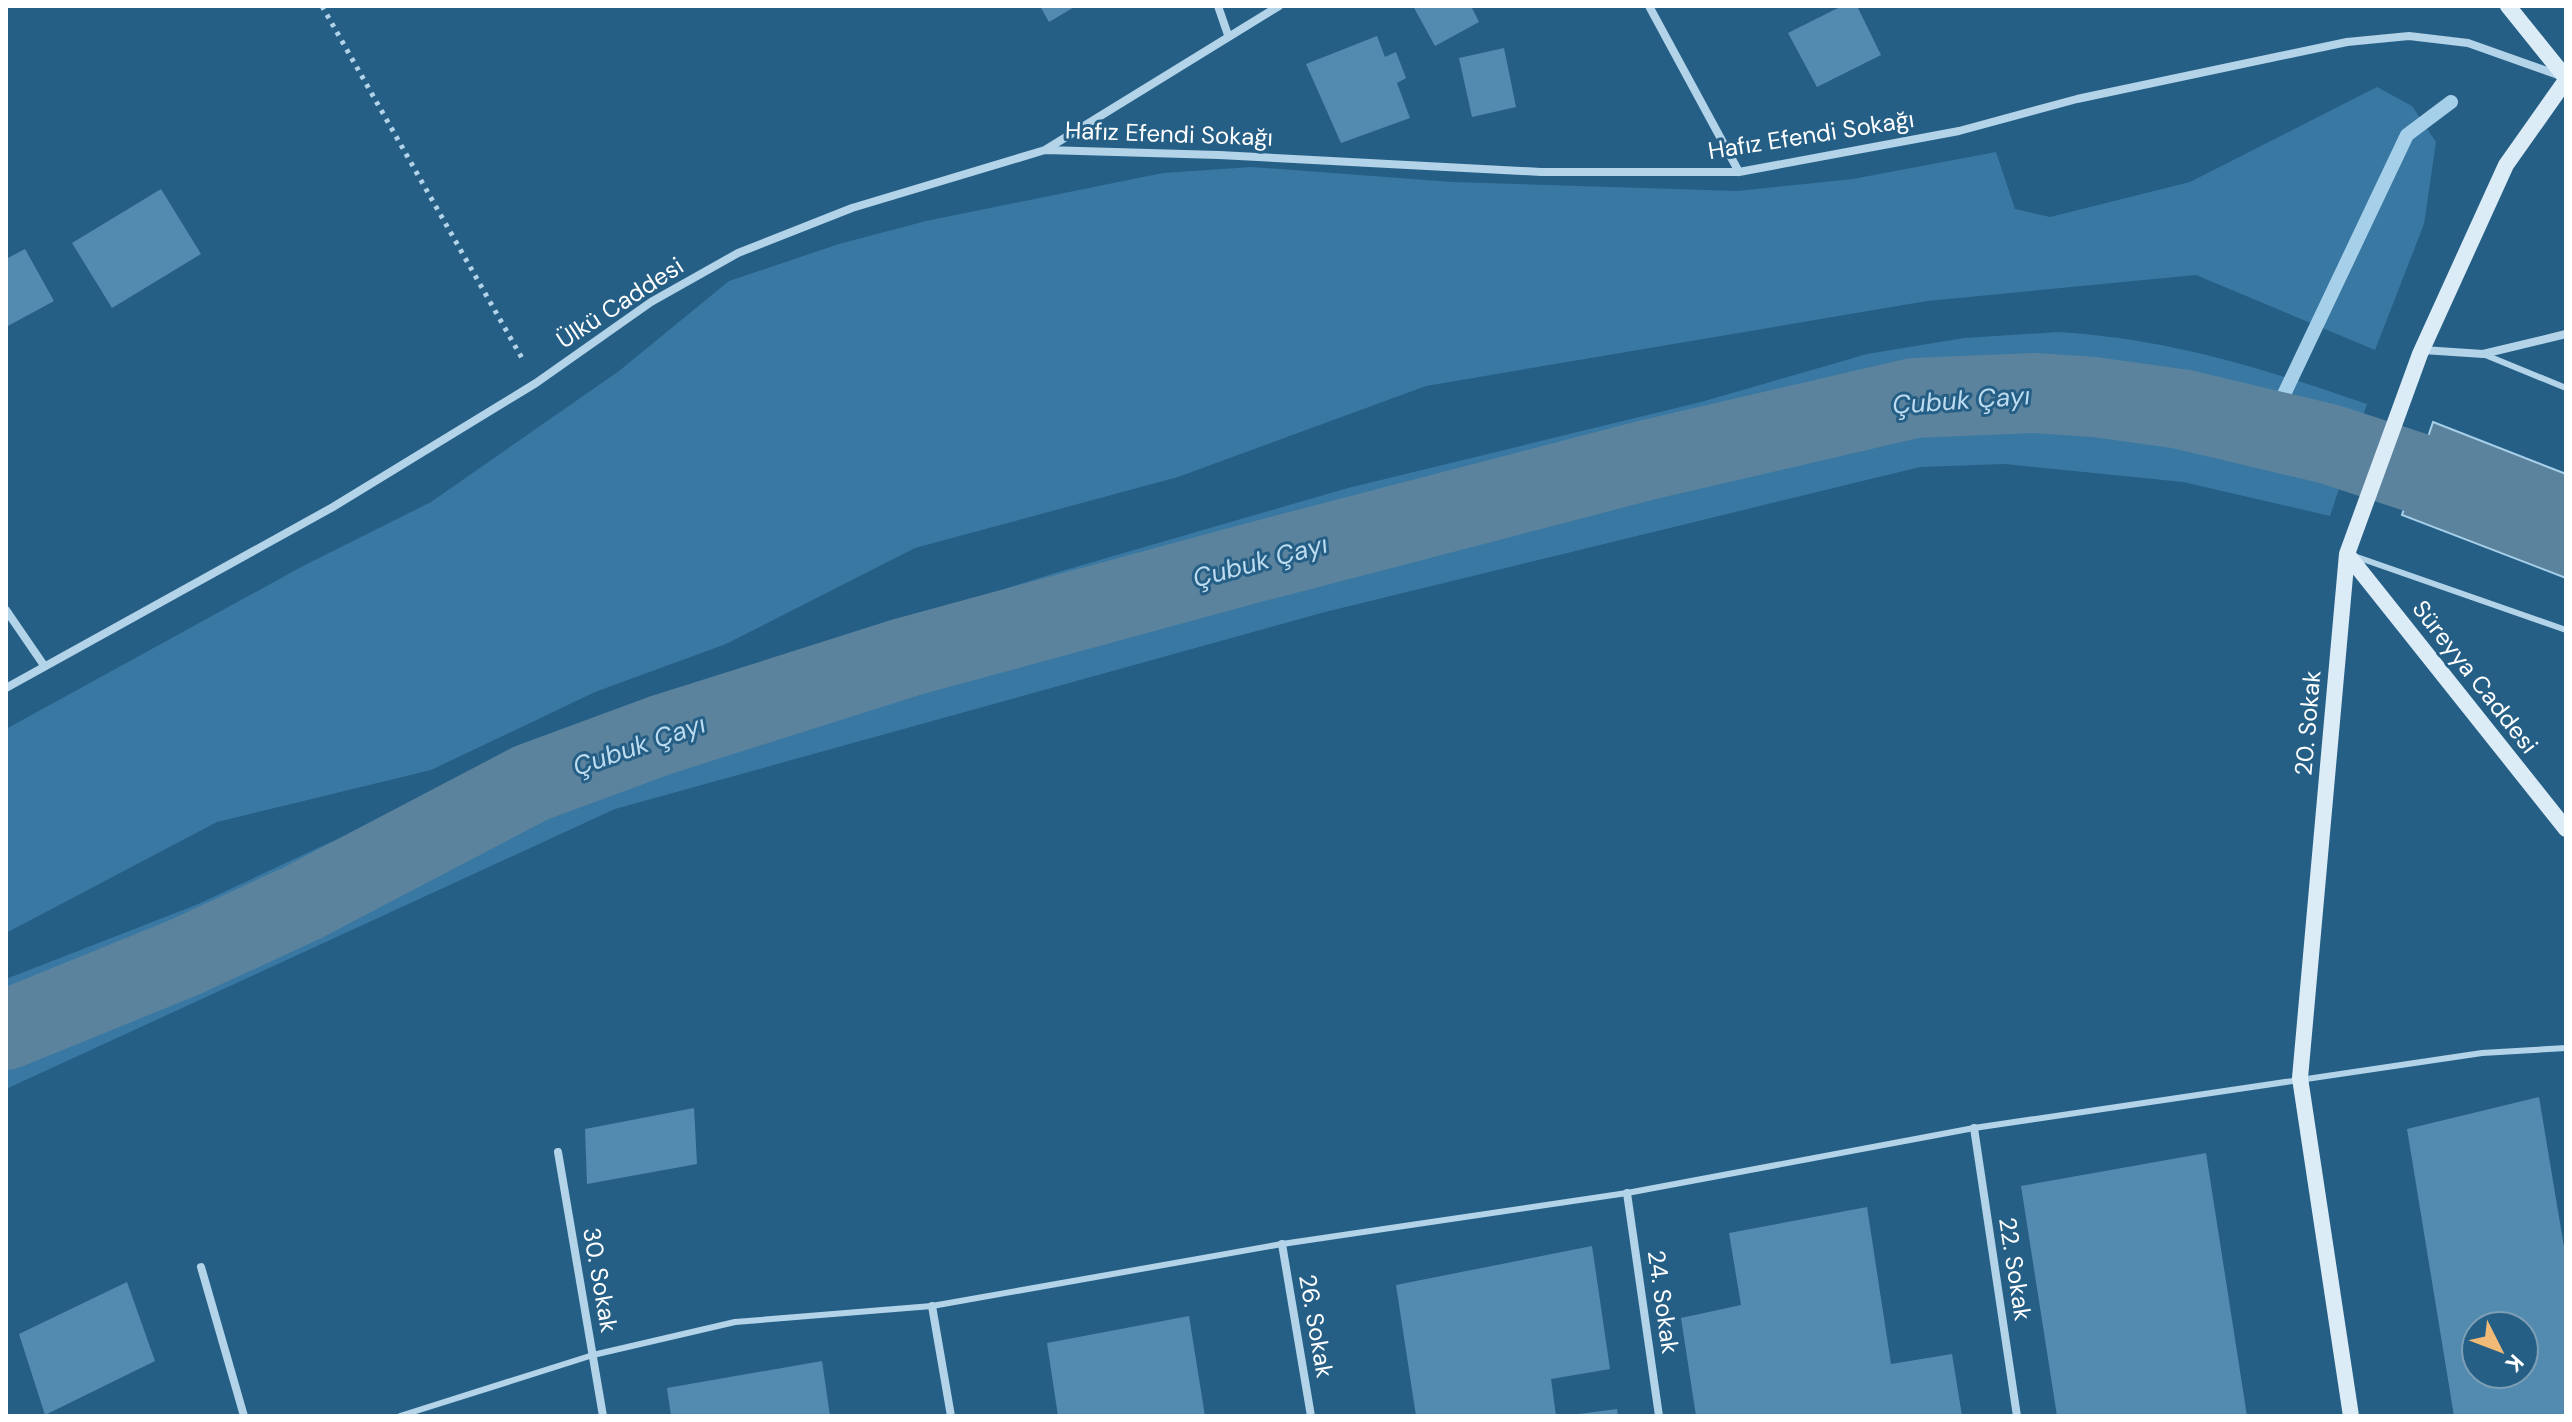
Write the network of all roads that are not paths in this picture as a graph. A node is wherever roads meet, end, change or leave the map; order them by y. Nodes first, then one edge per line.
1 (1218, 6) edge
2 (1279, 6) edge
3 (1649, 6) edge
4 (2508, 6) edge
5 (1228, 35) junction
6 (2566, 79) edge
7 (1045, 150) junction
8 (1739, 172) junction
9 (2566, 334) edge
10 (2421, 352) junction
11 (2483, 354) junction
12 (2566, 388) edge
13 (2348, 551) junction
14 (6, 610) edge
15 (2566, 630) edge
16 (43, 664) junction
17 (6, 688) edge
18 (2566, 829) edge
19 (2566, 1048) edge
20 (2300, 1078) junction
21 (1974, 1128) junction
22 (558, 1152) dead end
23 (1627, 1193) junction
24 (1282, 1244) junction
25 (201, 1267) dead end
26 (932, 1306) junction
27 (593, 1355) junction
28 (244, 1416) edge
29 (400, 1416) edge
30 (603, 1416) edge
31 (951, 1416) edge
32 (1311, 1416) edge
33 (1659, 1416) edge
34 (2017, 1416) edge
35 (2351, 1416) edge

1 - 5 street
2 - 5 street, Ülkü Caddesi
3 - 8 street
4 - 6 street
5 - 7 street, Ülkü Caddesi
6 - 8 street, Hafız Efendi Sokağı
6 - 10 street, 20. Sokak
7 - 8 street, Hafız Efendi Sokağı
7 - 16 street, Ülkü Caddesi
9 - 11 street
10 - 11 street
10 - 13 street, 20. Sokak
11 - 12 lane
13 - 15 lane
13 - 18 street, Süreyya Caddesi
13 - 20 street, 20. Sokak
14 - 16 street
16 - 17 street, Ülkü Caddesi
19 - 20 lane
20 - 21 lane
20 - 35 street, 20. Sokak
21 - 23 lane
21 - 34 street, 22. Sokak
22 - 27 street, 30. Sokak
23 - 24 lane
23 - 33 street, 24. Sokak
24 - 26 lane
24 - 32 street, 26. Sokak
25 - 28 street
26 - 27 lane
26 - 31 street
27 - 29 lane
27 - 30 street, 30. Sokak

